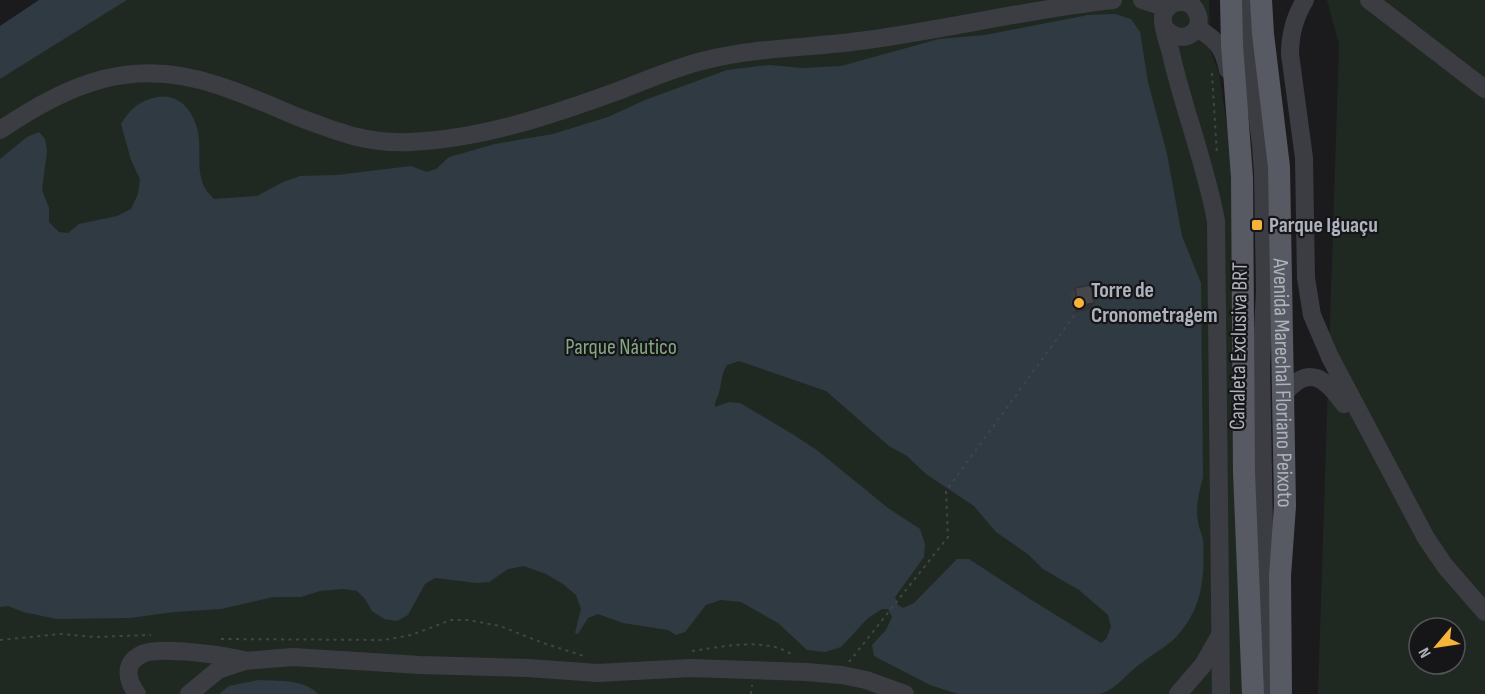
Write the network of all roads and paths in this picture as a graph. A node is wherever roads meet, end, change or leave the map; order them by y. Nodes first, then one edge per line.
1 (1113, 0) edge
2 (1142, 0) edge
3 (1231, 0) edge
4 (1246, 0) edge
5 (1261, 0) edge
6 (1305, 0) edge
7 (1369, 0) edge
8 (1197, 3) edge
9 (1167, 8) junction
10 (1197, 28) junction
11 (1166, 29) junction
12 (1485, 89) edge
13 (1238, 114) junction
14 (0, 130) edge
15 (1076, 312) edge
16 (1284, 394) junction
17 (1384, 459) junction
18 (1485, 612) edge
19 (1221, 633) junction
20 (157, 635) dead end
21 (219, 639) dead end
22 (0, 640) edge
23 (860, 647) dead end
24 (689, 652) dead end
25 (593, 657) dead end
26 (245, 660) junction
27 (806, 672) junction
28 (137, 694) edge
29 (189, 694) edge
30 (905, 694) edge
31 (1179, 694) edge
32 (1221, 694) edge
33 (1253, 694) edge
34 (1267, 694) edge
35 (1281, 694) edge

1 - 14 street
2 - 9 street
3 - 13 main road, Avenida Marechal Floriano Peixoto
4 - 34 street, Canaleta Exclusiva BRT
5 - 16 main road, Avenida Marechal Floriano Peixoto
6 - 17 street
7 - 12 street
8 - 9 street
8 - 10 street
9 - 11 street
10 - 11 street
10 - 13 street
11 - 19 street
13 - 33 main road, Avenida Marechal Floriano Peixoto
15 - 23 path
16 - 17 street
16 - 35 main road, Avenida Marechal Floriano Peixoto
17 - 18 street
19 - 31 street
19 - 32 street
20 - 22 path
21 - 25 path
24 - 27 path
26 - 27 street
26 - 28 street
26 - 29 street
27 - 30 street

